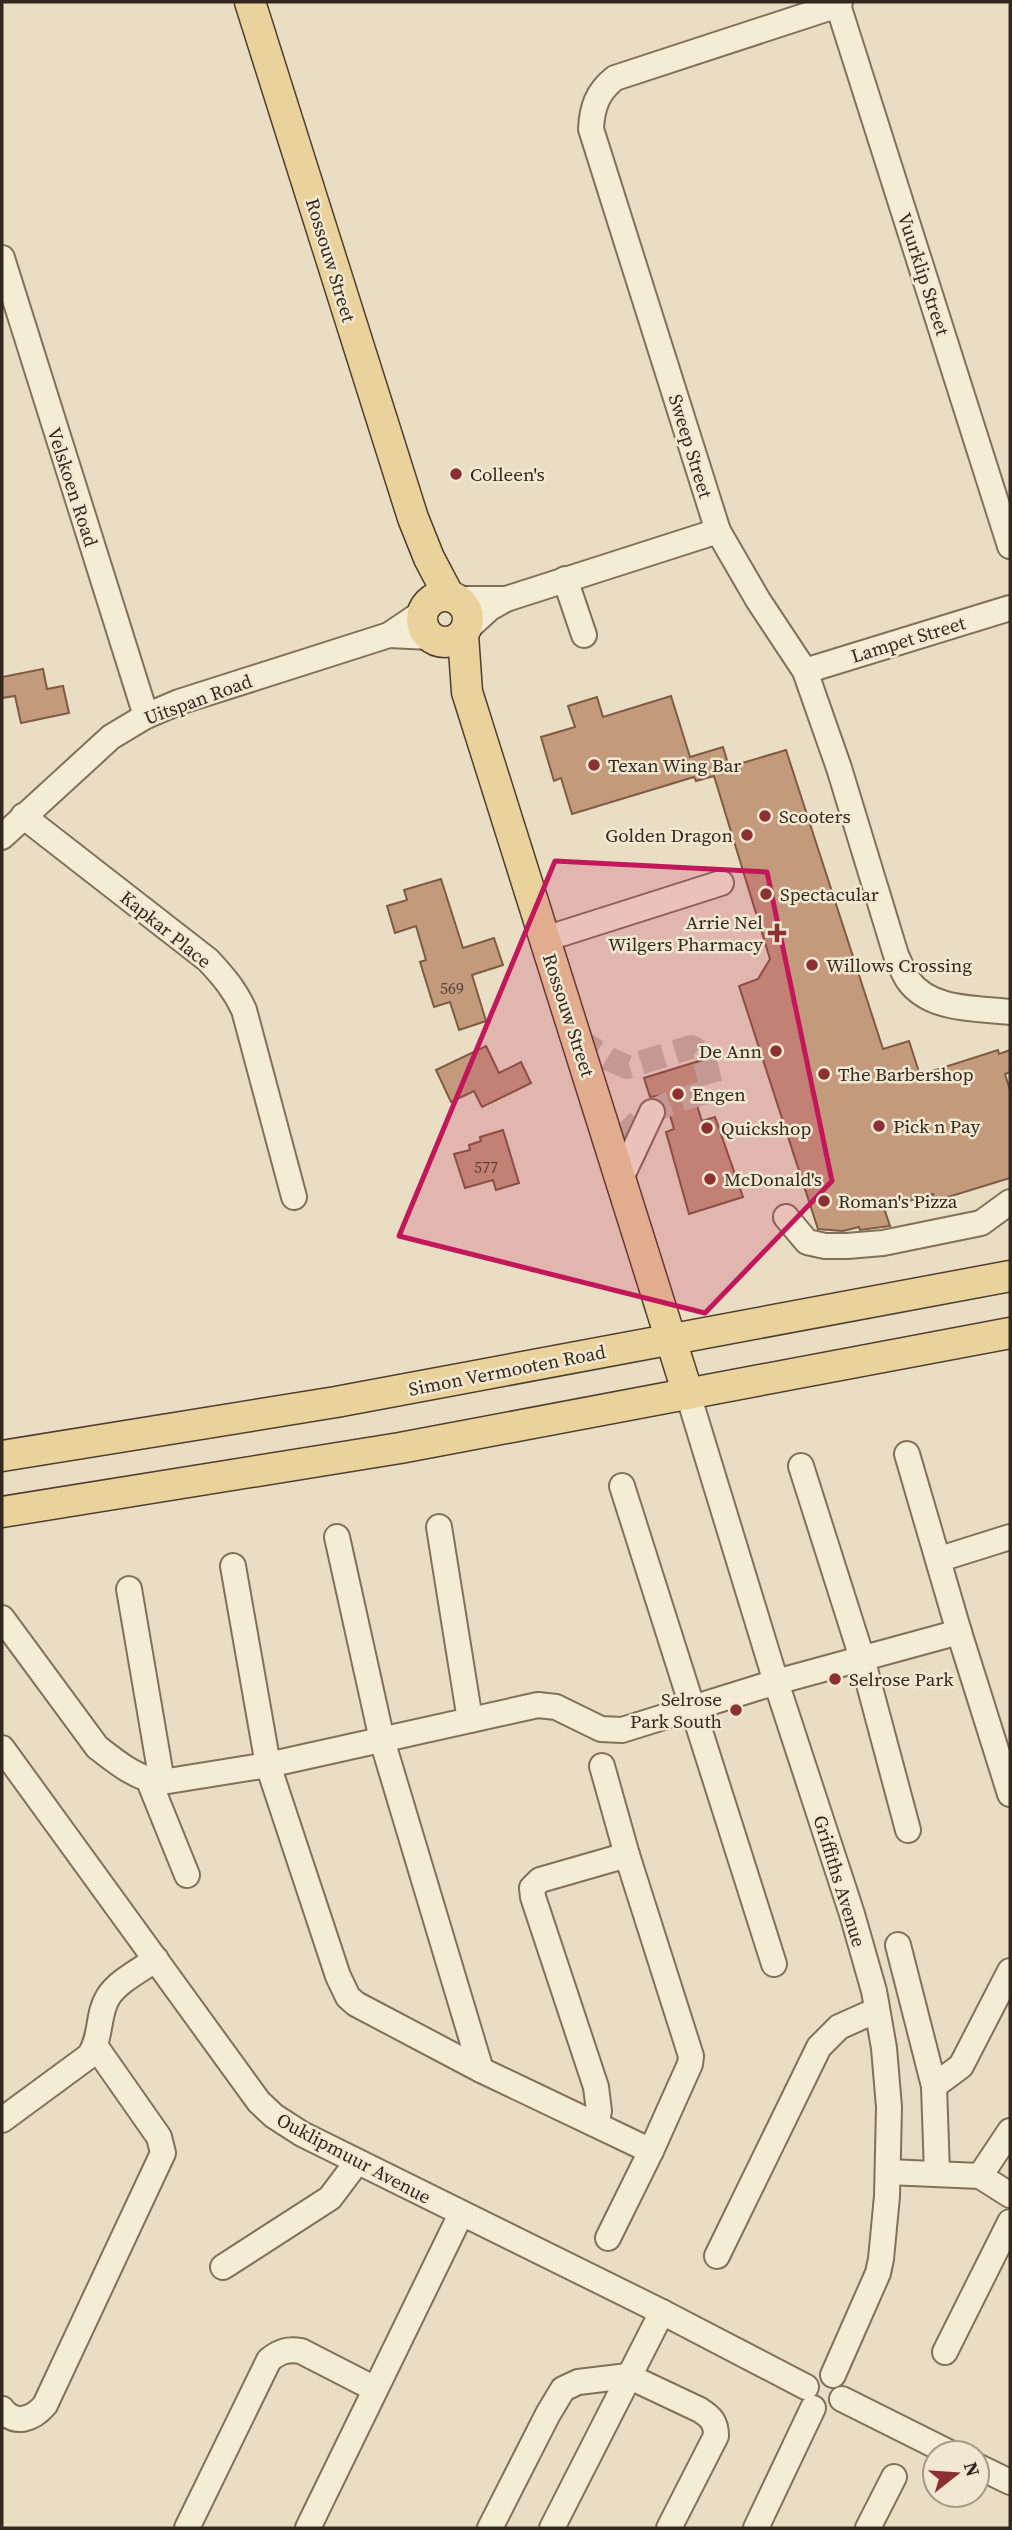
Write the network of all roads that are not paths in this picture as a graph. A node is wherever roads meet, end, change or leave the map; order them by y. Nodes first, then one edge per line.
1 (250, 2) edge
2 (839, 4) edge
3 (2, 258) edge
4 (11, 318) edge
5 (718, 531) junction
6 (1010, 546) edge
7 (565, 579) junction
8 (506, 599) junction
9 (1010, 608) edge
10 (436, 615) junction
11 (465, 632) junction
12 (584, 635) dead end
13 (805, 671) junction
14 (467, 692) junction
15 (146, 716) junction
16 (23, 816) junction
17 (2, 837) edge
18 (721, 883) dead end
19 (545, 939) junction
20 (1010, 1012) edge
21 (652, 1112) dead end
22 (621, 1178) junction
23 (294, 1198) dead end
24 (1010, 1202) edge
25 (786, 1217) dead end
26 (1010, 1276) edge
27 (1010, 1333) edge
28 (672, 1339) junction
29 (688, 1394) junction
30 (907, 1454) dead end
31 (2, 1456) edge
32 (801, 1466) dead end
33 (622, 1486) dead end
34 (4, 1512) edge
35 (439, 1527) dead end
36 (337, 1537) dead end
37 (1010, 1537) edge
38 (940, 1559) junction
39 (233, 1566) dead end
40 (129, 1589) dead end
41 (2, 1618) edge
42 (959, 1632) junction
43 (862, 1658) junction
44 (776, 1682) junction
45 (694, 1709) junction
46 (470, 1720) junction
47 (382, 1740) junction
48 (2, 1748) edge
49 (268, 1765) junction
50 (602, 1766) dead end
51 (155, 1781) junction
52 (1010, 1794) edge
53 (908, 1830) dead end
54 (627, 1856) junction
55 (187, 1875) dead end
56 (898, 1945) dead end
57 (156, 1959) junction
58 (774, 1964) dead end
59 (1010, 1971) edge
60 (877, 2010) junction
61 (96, 2047) junction
62 (481, 2070) junction
63 (934, 2086) junction
64 (2, 2120) edge
65 (596, 2124) junction
66 (1010, 2131) edge
67 (651, 2151) junction
68 (357, 2162) junction
69 (888, 2172) junction
70 (937, 2173) junction
71 (980, 2176) junction
72 (1010, 2195) edge
73 (461, 2214) junction
74 (1010, 2222) edge
75 (608, 2238) dead end
76 (717, 2256) dead end
77 (223, 2267) dead end
78 (662, 2312) junction
79 (945, 2352) dead end
80 (833, 2375) junction
81 (628, 2376) junction
82 (375, 2389) junction
83 (809, 2398) junction
84 (842, 2399) junction
85 (2, 2409) edge
86 (922, 2439) edge
87 (991, 2473) edge
88 (894, 2477) dead end
89 (1010, 2482) edge
90 (187, 2528) edge
91 (309, 2528) edge
92 (490, 2528) edge
93 (552, 2528) edge
94 (669, 2528) edge
95 (756, 2528) edge
96 (868, 2528) edge

1 - 10 main road, Rossouw Street
2 - 5 street, Sweep Street
2 - 6 street, Vuurklip Street
3 - 4 street, Velskoen Road
4 - 15 street, Velskoen Road
5 - 7 street, Uitspan Road
5 - 13 street, Sweep Street
7 - 8 street, Uitspan Road
7 - 12 street
8 - 10 street, Uitspan Road
8 - 11 street, Uitspan Road
9 - 13 street, Lampet Street
10 - 11 main road
10 - 14 main road, Rossouw Street
10 - 15 street, Uitspan Road
11 - 14 main road, Rossouw Street
13 - 20 street, Sweep Street
14 - 19 main road, Rossouw Street
15 - 16 street, Uitspan Road
16 - 17 street, Uitspan Road
16 - 23 street, Kapkar Place
18 - 19 street
19 - 22 main road, Rossouw Street
21 - 22 street
22 - 28 main road, Rossouw Street
24 - 25 street
26 - 28 main road, Simon Vermooten Road
27 - 29 main road
28 - 29 main road, Rossouw Street
28 - 31 main road, Simon Vermooten Road
29 - 34 main road
29 - 44 street, Griffiths Avenue
30 - 38 street
32 - 43 street
33 - 45 street
35 - 46 street
36 - 47 street
37 - 38 street
38 - 42 street
39 - 49 street
40 - 51 street
41 - 51 street
42 - 43 street
42 - 52 street
43 - 44 street
43 - 53 street
44 - 45 street
44 - 60 street, Griffiths Avenue
45 - 46 street
45 - 58 street
46 - 47 street
47 - 49 street
47 - 62 street
48 - 57 street, Ouklipmuur Avenue
49 - 51 street
49 - 62 street
50 - 54 street
51 - 55 street
54 - 65 street
54 - 67 street
56 - 63 street
57 - 61 street
57 - 68 street, Ouklipmuur Avenue
59 - 63 street
60 - 69 street, Griffiths Avenue
60 - 76 street
61 - 64 street
61 - 85 street
62 - 65 street
63 - 70 street
65 - 67 street
66 - 71 street
67 - 75 street
68 - 73 street, Ouklipmuur Avenue
68 - 77 street
69 - 70 street
69 - 80 street, Griffiths Avenue
70 - 71 street
71 - 72 street
73 - 78 street, Ouklipmuur Avenue
73 - 82 street
74 - 79 street
78 - 81 street
78 - 83 street, Ouklipmuur Avenue
80 - 83 street
80 - 84 street
81 - 92 street
81 - 93 street
81 - 94 street
82 - 90 street
82 - 91 street
83 - 84 street
83 - 95 street
84 - 86 street
87 - 89 street
88 - 96 street

